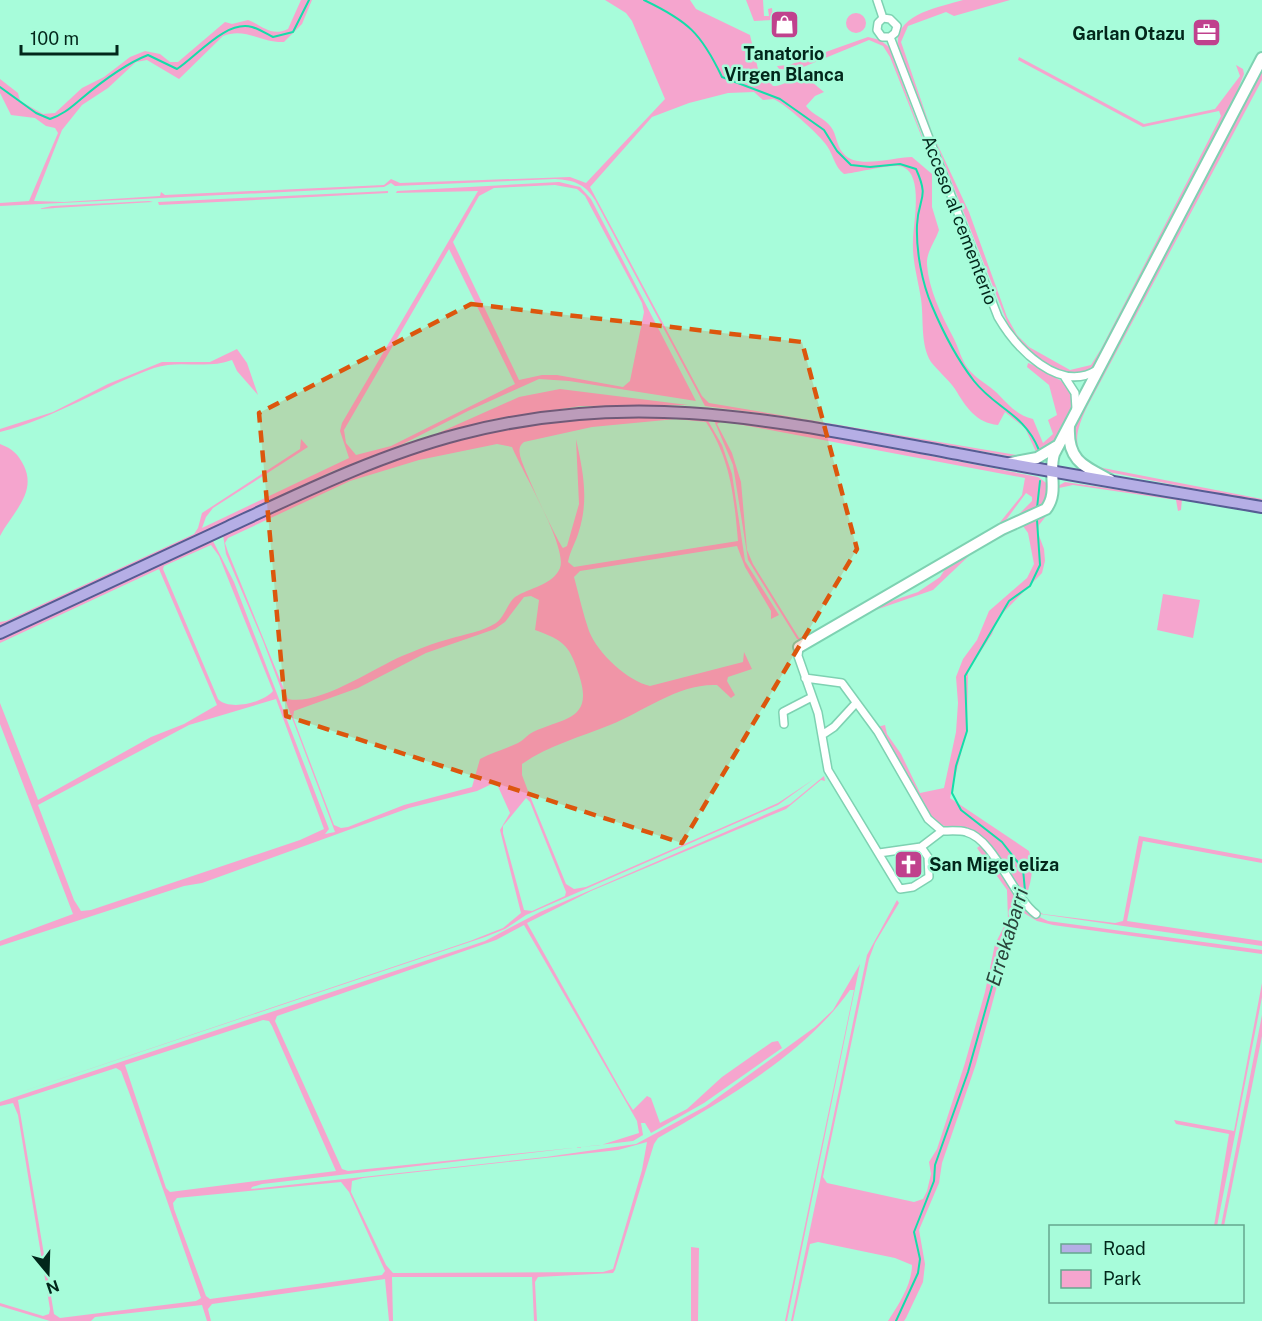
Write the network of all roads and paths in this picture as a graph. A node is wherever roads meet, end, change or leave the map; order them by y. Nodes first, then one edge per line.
1 (877, 0) edge
2 (884, 18) junction
3 (890, 37) junction
4 (1262, 58) edge
5 (1098, 369) junction
6 (1071, 380) junction
7 (1088, 389) junction
8 (1076, 412) junction
9 (1070, 424) junction
10 (1059, 444) junction
11 (1054, 454) junction
12 (1074, 456) junction
13 (1005, 463) junction
14 (1051, 471) junction
15 (1113, 482) junction
16 (1262, 507) edge
17 (0, 633) edge
18 (799, 647) joint
19 (805, 678) junction
20 (812, 697) junction
21 (856, 703) junction
22 (784, 724) dead end
23 (822, 735) junction
24 (942, 831) junction
25 (921, 847) junction
26 (879, 853) junction
27 (1036, 914) dead end

1 - 2 street
2 - 3 street
2 - 3 street
3 - 6 street, Acceso al cementerio
4 - 5 main road
5 - 6 street
5 - 7 main road
6 - 7 street
6 - 8 street
7 - 8 main road
8 - 9 main road
9 - 10 main road
9 - 12 main road
10 - 11 main road
10 - 13 main road
11 - 12 main road
11 - 14 main road
12 - 15 main road
13 - 14 main road
13 - 17 main road
14 - 15 main road
14 - 18 main road
15 - 16 main road
18 - 19 street
19 - 20 street
19 - 21 street
20 - 22 street
20 - 23 street
21 - 23 street
21 - 24 street
23 - 26 street
24 - 25 street
24 - 27 street
25 - 26 street
25 - 26 street

